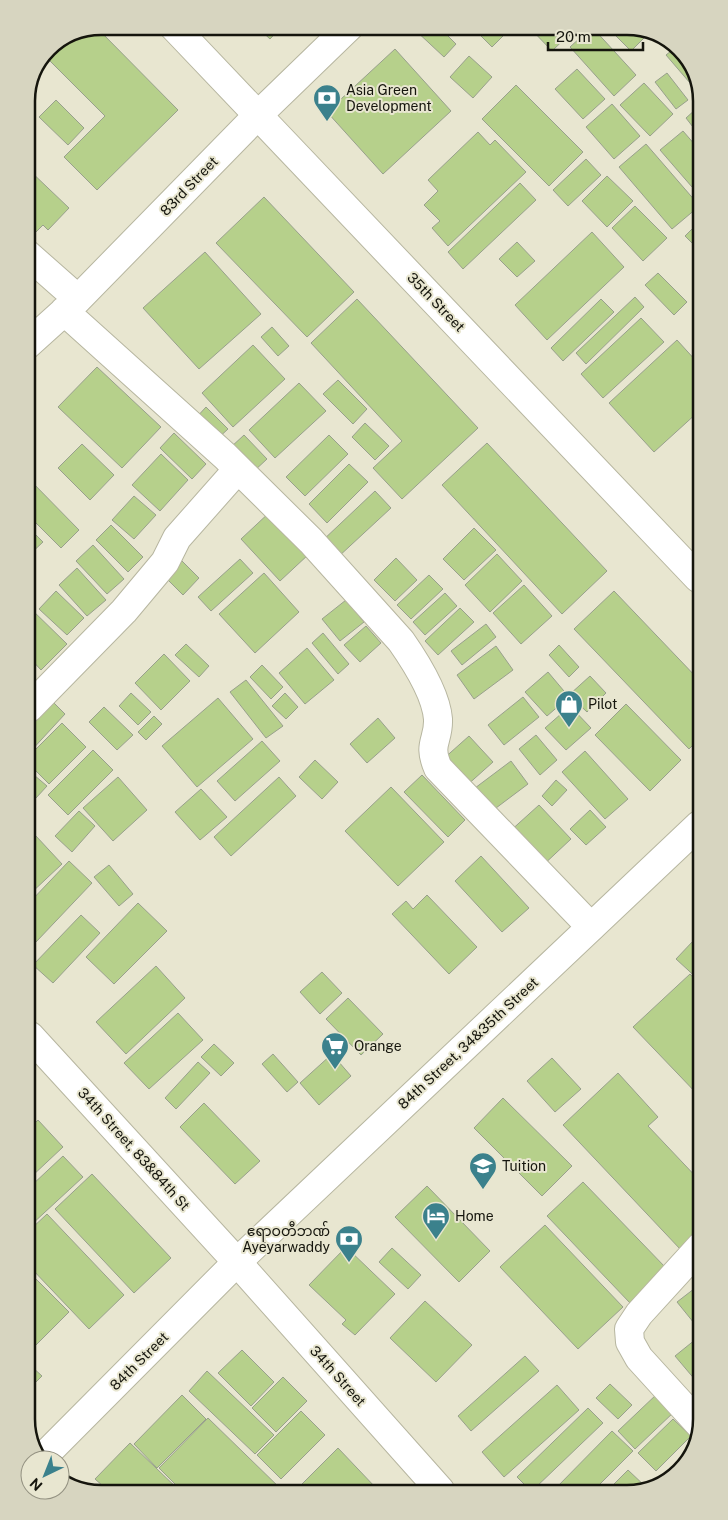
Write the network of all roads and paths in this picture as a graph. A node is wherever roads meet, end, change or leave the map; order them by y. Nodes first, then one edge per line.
1 (182, 35) edge
2 (341, 35) edge
3 (258, 115) junction
4 (35, 263) edge
5 (71, 305) junction
6 (35, 338) edge
7 (238, 469) junction
8 (693, 573) edge
9 (35, 702) edge
10 (693, 831) edge
11 (591, 927) junction
12 (35, 1041) edge
13 (693, 1255) edge
14 (237, 1262) junction
15 (693, 1417) edge
16 (50, 1450) edge
17 (436, 1485) edge

1 - 3 street, 35th Street
2 - 3 street, 83rd Street
3 - 5 street, 83rd Street
3 - 8 street, 35th Street
4 - 5 street
5 - 6 street, 83rd Street
5 - 7 street
7 - 9 street
7 - 11 street
10 - 11 street, 84th Street, 34&35th Street
11 - 14 street, 84th Street, 34&35th Street
12 - 14 street, 34th Street, 83&84th St
13 - 15 street
14 - 16 street, 84th Street
14 - 17 street, 34th Street

